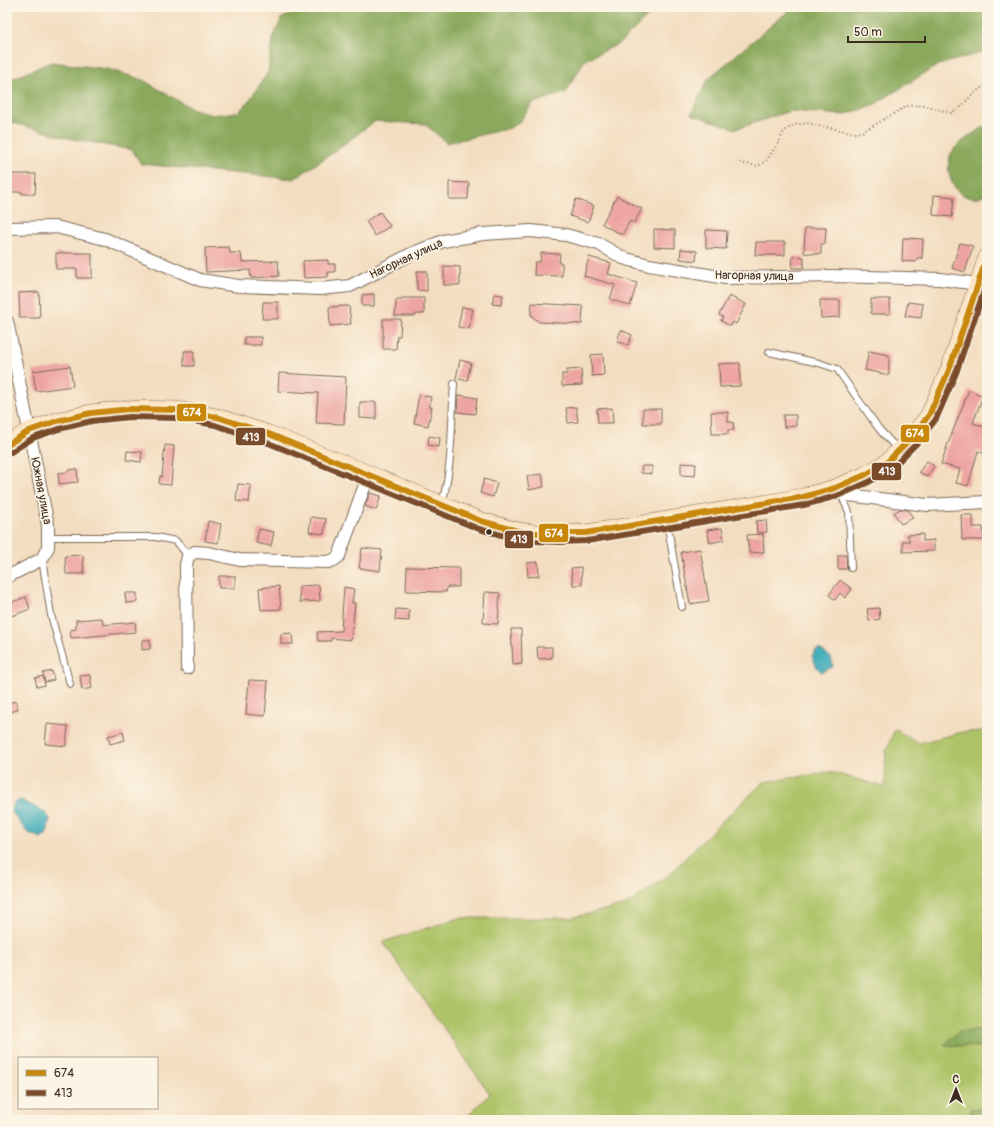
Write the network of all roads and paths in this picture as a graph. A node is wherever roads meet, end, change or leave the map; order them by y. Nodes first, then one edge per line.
1 (987, 84) edge
2 (740, 163) dead end
3 (7, 228) edge
4 (987, 257) edge
5 (978, 284) junction
6 (7, 322) edge
7 (769, 352) dead end
8 (454, 384) dead end
9 (29, 432) junction
10 (7, 445) edge
11 (899, 451) junction
12 (369, 474) junction
13 (837, 490) junction
14 (987, 502) edge
15 (441, 504) junction
16 (667, 520) junction
17 (48, 536) junction
18 (188, 556) junction
19 (42, 559) junction
20 (851, 568) dead end
21 (7, 577) edge
22 (682, 607) dead end
23 (187, 668) dead end
24 (70, 684) dead end

1 - 2 path
3 - 5 street, Нагорная улица
4 - 5 main road
5 - 11 main road
6 - 9 street, Южная улица
7 - 11 lane
8 - 15 lane
9 - 10 main road
9 - 12 main road
9 - 17 street, Южная улица
11 - 13 main road
12 - 15 main road
12 - 18 street
13 - 14 street
13 - 16 main road
13 - 20 lane
15 - 16 main road
16 - 22 lane
17 - 18 lane
17 - 19 street, Южная улица
18 - 23 street
19 - 21 street
19 - 24 lane

